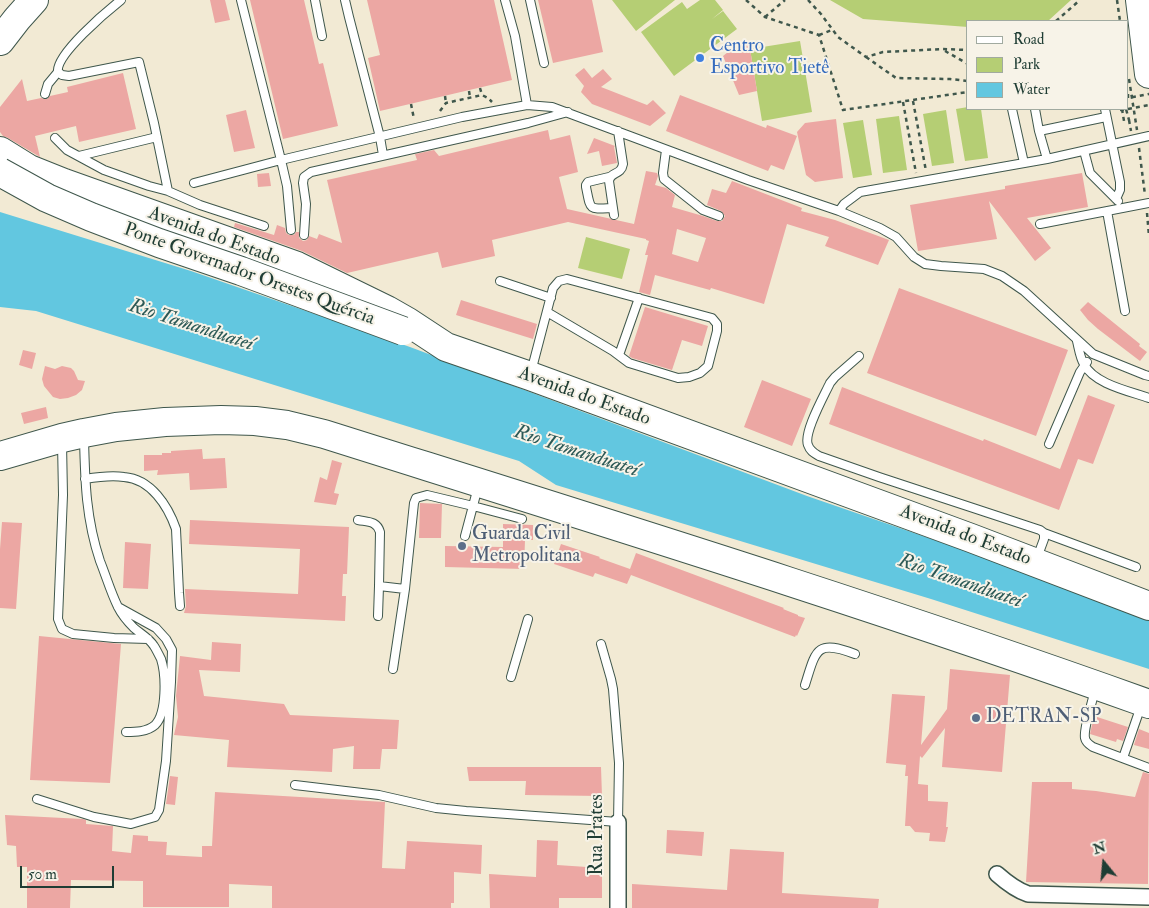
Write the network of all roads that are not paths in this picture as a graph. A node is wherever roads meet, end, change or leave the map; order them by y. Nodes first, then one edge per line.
1 (34, 0) edge
2 (121, 0) edge
3 (241, 0) edge
4 (315, 0) edge
5 (345, 0) edge
6 (505, 0) edge
7 (530, 0) edge
8 (1140, 0) edge
9 (322, 36) dead end
10 (0, 41) edge
11 (544, 63) dead end
12 (58, 72) junction
13 (1139, 77) edge
14 (45, 94) dead end
15 (526, 105) junction
16 (1012, 110) edge
17 (1035, 110) edge
18 (1105, 110) edge
19 (568, 112) junction
20 (1106, 117) junction
21 (618, 131) junction
22 (1039, 131) junction
23 (157, 136) junction
24 (1149, 136) edge
25 (380, 137) junction
26 (55, 138) dead end
27 (1113, 144) junction
28 (666, 150) junction
29 (0, 151) edge
30 (1084, 151) junction
31 (383, 155) junction
32 (78, 156) junction
33 (1047, 159) junction
34 (281, 160) junction
35 (1024, 163) junction
36 (29, 169) junction
37 (0, 172) edge
38 (609, 177) junction
39 (194, 183) dead end
40 (168, 191) junction
41 (1116, 199) junction
42 (1148, 203) edge
43 (1125, 208) junction
44 (839, 211) junction
45 (1106, 212) junction
46 (719, 216) dead end
47 (290, 221) junction
48 (306, 223) junction
49 (1040, 224) dead end
50 (264, 226) dead end
51 (291, 230) dead end
52 (304, 235) dead end
53 (500, 281) dead end
54 (550, 298) junction
55 (639, 298) junction
56 (1125, 311) dead end
57 (547, 312) junction
58 (1076, 340) junction
59 (446, 347) junction
60 (1093, 354) junction
61 (620, 355) junction
62 (859, 356) dead end
63 (1084, 365) junction
64 (530, 376) junction
65 (1149, 376) edge
66 (1149, 398) edge
67 (73, 436) junction
68 (0, 440) edge
69 (1049, 444) dead end
70 (0, 456) edge
71 (85, 479) junction
72 (476, 494) junction
73 (522, 519) dead end
74 (358, 520) dead end
75 (1044, 533) junction
76 (465, 536) dead end
77 (1035, 563) junction
78 (1136, 567) dead end
79 (379, 586) junction
80 (405, 589) junction
81 (180, 606) dead end
82 (1149, 606) edge
83 (118, 607) junction
84 (378, 616) dead end
85 (528, 619) dead end
86 (148, 639) junction
87 (601, 644) dead end
88 (855, 654) dead end
89 (392, 669) dead end
90 (511, 677) dead end
91 (805, 685) dead end
92 (1097, 685) junction
93 (1146, 702) edge
94 (126, 732) dead end
95 (1123, 758) junction
96 (1149, 768) edge
97 (295, 785) dead end
98 (37, 799) dead end
99 (618, 822) junction
100 (997, 874) dead end
101 (1149, 897) edge
102 (618, 908) edge

1 - 10 highway
2 - 12 lane
3 - 34 lane
4 - 9 lane
5 - 25 lane
6 - 15 lane
7 - 11 lane
8 - 13 highway
12 - 14 lane
12 - 23 lane
15 - 19 lane
15 - 25 lane
16 - 35 lane
17 - 22 lane
18 - 20 lane
19 - 21 lane
19 - 31 lane
20 - 22 lane
20 - 27 lane
21 - 28 lane
21 - 38 lane
22 - 33 lane
23 - 32 lane
23 - 40 lane
24 - 27 lane
25 - 31 lane
25 - 34 lane
26 - 32 lane
27 - 30 lane
27 - 41 lane
28 - 44 lane
28 - 46 lane
29 - 36 highway, Avenida do Estado
30 - 33 lane
30 - 41 lane
31 - 48 lane
32 - 40 lane
33 - 35 lane
34 - 39 lane
34 - 47 lane
35 - 44 lane
36 - 37 highway, Avenida do Estado
36 - 59 highway, Avenida do Estado
37 - 59 highway, Ponte Governador Orestes Quércia, bridge
38 - 38 lane
40 - 50 lane
41 - 43 lane
42 - 43 lane
43 - 45 lane
44 - 58 lane
45 - 49 lane
45 - 56 lane
47 - 48 lane
47 - 51 lane
48 - 52 lane
53 - 54 lane
54 - 55 lane
54 - 57 lane
55 - 61 lane
55 - 61 lane
57 - 61 lane
57 - 64 lane
58 - 60 lane
58 - 63 lane
59 - 64 highway, Avenida do Estado
60 - 63 lane
60 - 65 lane
62 - 75 lane
63 - 66 lane
63 - 69 lane
64 - 77 highway, Avenida do Estado
67 - 68 highway
67 - 70 highway
67 - 71 lane
67 - 72 highway
67 - 86 lane
71 - 81 lane
71 - 83 lane
72 - 73 lane
72 - 76 lane
72 - 80 lane
72 - 92 highway
74 - 79 lane
75 - 77 lane
75 - 78 lane
77 - 82 highway, Avenida do Estado
79 - 80 lane
79 - 84 lane
80 - 89 lane
83 - 86 lane
83 - 98 lane
85 - 90 lane
86 - 94 lane
87 - 99 lane, Rua Prates
88 - 91 lane
92 - 93 highway
92 - 95 lane
93 - 95 lane
95 - 96 lane
97 - 99 lane
99 - 102 street, Rua Prates
100 - 101 street

